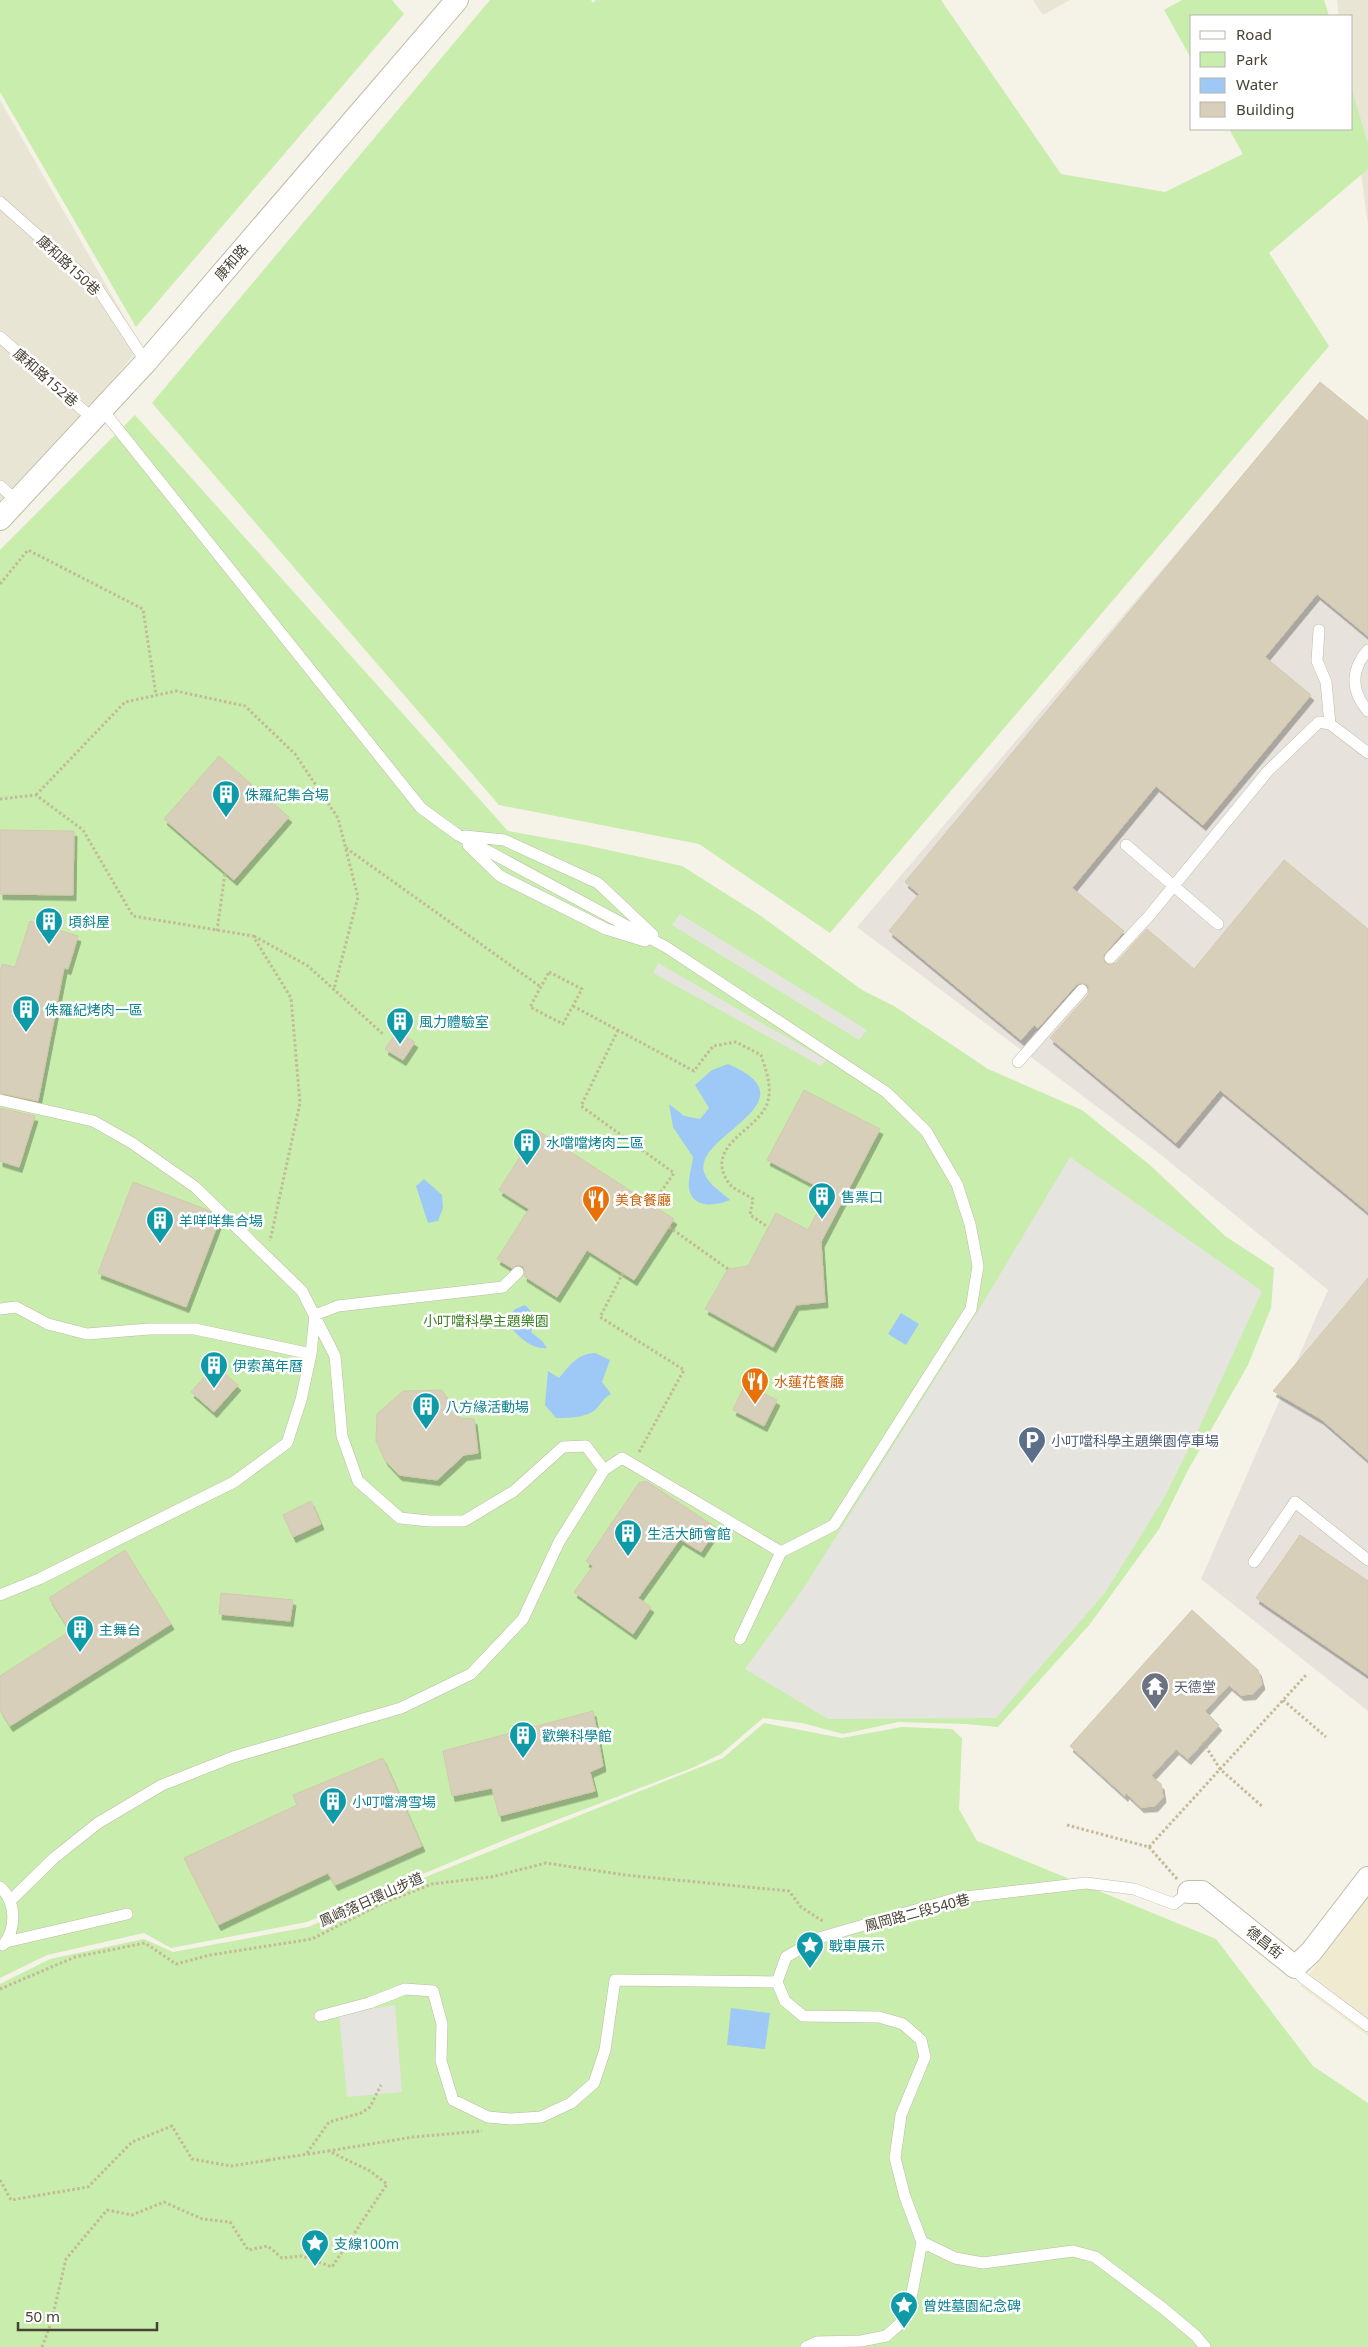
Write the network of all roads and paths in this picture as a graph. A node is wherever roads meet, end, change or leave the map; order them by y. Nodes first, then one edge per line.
1 (457, 0) edge
2 (0, 202) edge
3 (0, 337) edge
4 (146, 362) junction
5 (96, 413) junction
6 (8, 493) edge
7 (0, 519) edge
8 (0, 584) edge
9 (1319, 630) dead end
10 (1368, 650) edge
11 (156, 695) junction
12 (1368, 711) edge
13 (1330, 724) junction
14 (1368, 753) edge
15 (36, 795) junction
16 (0, 799) edge
17 (458, 835) junction
18 (1126, 845) dead end
19 (345, 847) junction
20 (225, 873) dead end
21 (1173, 885) junction
22 (1218, 924) dead end
23 (217, 930) junction
24 (253, 936) junction
25 (666, 947) junction
26 (1110, 958) dead end
27 (541, 987) junction
28 (334, 989) junction
29 (1082, 990) dead end
30 (573, 1006) junction
31 (618, 1030) junction
32 (384, 1035) dead end
33 (1018, 1062) dead end
34 (0, 1100) edge
35 (652, 1205) dead end
36 (668, 1227) dead end
37 (768, 1227) dead end
38 (267, 1256) junction
39 (728, 1269) dead end
40 (518, 1272) dead end
41 (623, 1273) dead end
42 (0, 1309) edge
43 (315, 1316) junction
44 (311, 1354) junction
45 (632, 1463) junction
46 (604, 1470) junction
47 (781, 1552) junction
48 (1368, 1560) edge
49 (1254, 1562) dead end
50 (0, 1595) edge
51 (740, 1639) dead end
52 (1307, 1674) dead end
53 (1283, 1700) junction
54 (1326, 1737) dead end
55 (1203, 1742) dead end
56 (1220, 1769) junction
57 (1262, 1807) dead end
58 (1067, 1825) dead end
59 (1149, 1847) junction
60 (1368, 1878) edge
61 (0, 1887) edge
62 (1189, 1892) junction
63 (10, 1901) junction
64 (127, 1914) dead end
65 (819, 1938) junction
66 (3, 1945) edge
67 (1295, 1967) junction
68 (777, 1982) junction
69 (0, 1989) edge
70 (320, 2016) dead end
71 (1368, 2026) edge
72 (381, 2085) dead end
73 (495, 2117) junction
74 (307, 2154) junction
75 (268, 2160) junction
76 (0, 2180) edge
77 (922, 2242) junction
78 (42, 2347) edge
79 (806, 2347) edge
80 (1205, 2347) edge

1 - 4 street, 康和路
2 - 4 lane, 康和路150巷
3 - 5 lane, 康和路152巷
4 - 5 street, 康和路
5 - 6 street, 康和路
5 - 17 lane, 康和路152巷
6 - 7 street, 康和路
8 - 11 path
9 - 13 lane
10 - 12 lane
11 - 15 path
11 - 19 path
13 - 14 lane
13 - 21 lane
15 - 16 path
15 - 23 path
17 - 25 lane
17 - 25 lane
17 - 25 lane
18 - 21 lane
19 - 27 path
19 - 28 path
20 - 23 path
21 - 22 lane
21 - 26 lane
23 - 24 path
24 - 28 path
24 - 38 path
25 - 47 lane
27 - 30 path
27 - 30 path
28 - 32 path
29 - 33 lane
30 - 31 path
31 - 35 path
31 - 37 path
34 - 38 lane
36 - 39 path
38 - 43 lane
40 - 43 lane
41 - 45 path
42 - 44 lane
43 - 44 lane
43 - 46 lane
44 - 50 lane
45 - 46 lane
45 - 47 lane
46 - 63 lane
47 - 51 lane
48 - 49 lane
52 - 53 path
53 - 54 path
53 - 56 path
55 - 56 path
56 - 57 path
56 - 59 path
58 - 59 path
59 - 62 path
60 - 67 street, 德昌街
61 - 63 lane
62 - 65 lane, 鳳岡路二段540巷
62 - 67 street, 德昌街
63 - 66 lane
64 - 66 lane
65 - 68 lane, 鳳岡路二段540巷
65 - 69 path, 鳳崎落日環山步道
67 - 71 lane
68 - 73 lane
68 - 77 lane
70 - 73 lane
72 - 74 path
73 - 74 path
74 - 75 path
75 - 76 path
75 - 78 path
77 - 79 lane
77 - 80 lane

